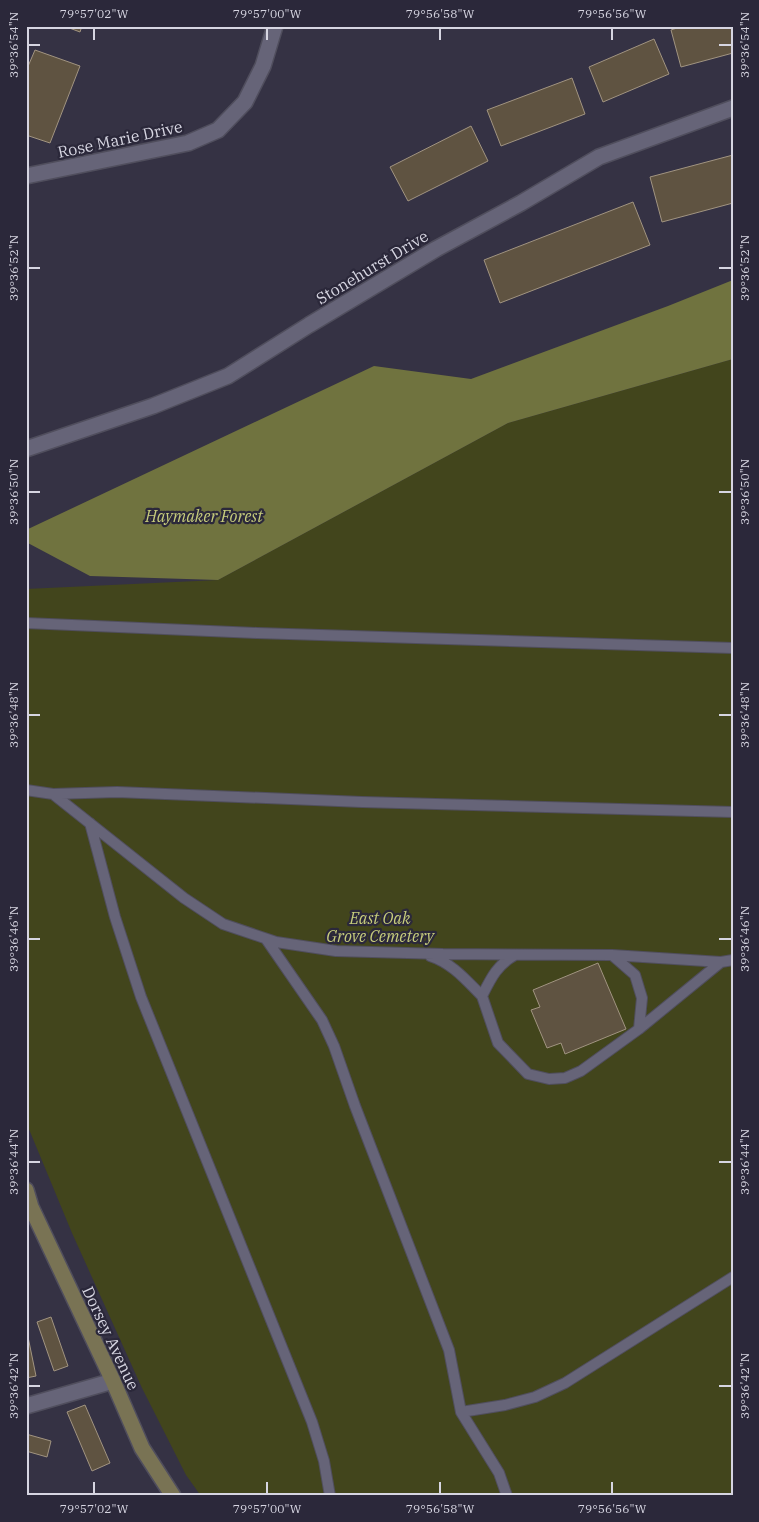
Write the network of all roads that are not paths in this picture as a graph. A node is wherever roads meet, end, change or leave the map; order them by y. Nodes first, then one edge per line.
1 (275, 26) edge
2 (733, 108) edge
3 (26, 176) edge
4 (26, 449) edge
5 (26, 623) edge
6 (733, 648) edge
7 (26, 790) edge
8 (54, 794) junction
9 (733, 812) edge
10 (90, 823) junction
11 (266, 939) junction
12 (422, 954) junction
13 (515, 955) junction
14 (612, 955) junction
15 (733, 960) edge
16 (721, 962) junction
17 (482, 996) junction
18 (639, 1029) junction
19 (26, 1190) edge
20 (733, 1277) edge
21 (113, 1381) junction
22 (26, 1406) edge
23 (461, 1412) junction
24 (173, 1496) edge
25 (330, 1496) edge
26 (507, 1496) edge

1 - 3 street, Rose Marie Drive
2 - 4 street, Stonehurst Drive
5 - 6 lane
7 - 8 lane
8 - 9 lane
8 - 10 lane
10 - 11 lane
10 - 25 lane
11 - 12 lane
11 - 23 lane
12 - 13 lane
12 - 17 lane
13 - 14 lane
13 - 17 lane
14 - 16 lane
14 - 18 lane
15 - 16 lane
16 - 18 lane
17 - 18 lane
19 - 21 street, Dorsey Avenue
20 - 23 lane
21 - 22 street
21 - 24 street, Dorsey Avenue
23 - 26 lane

